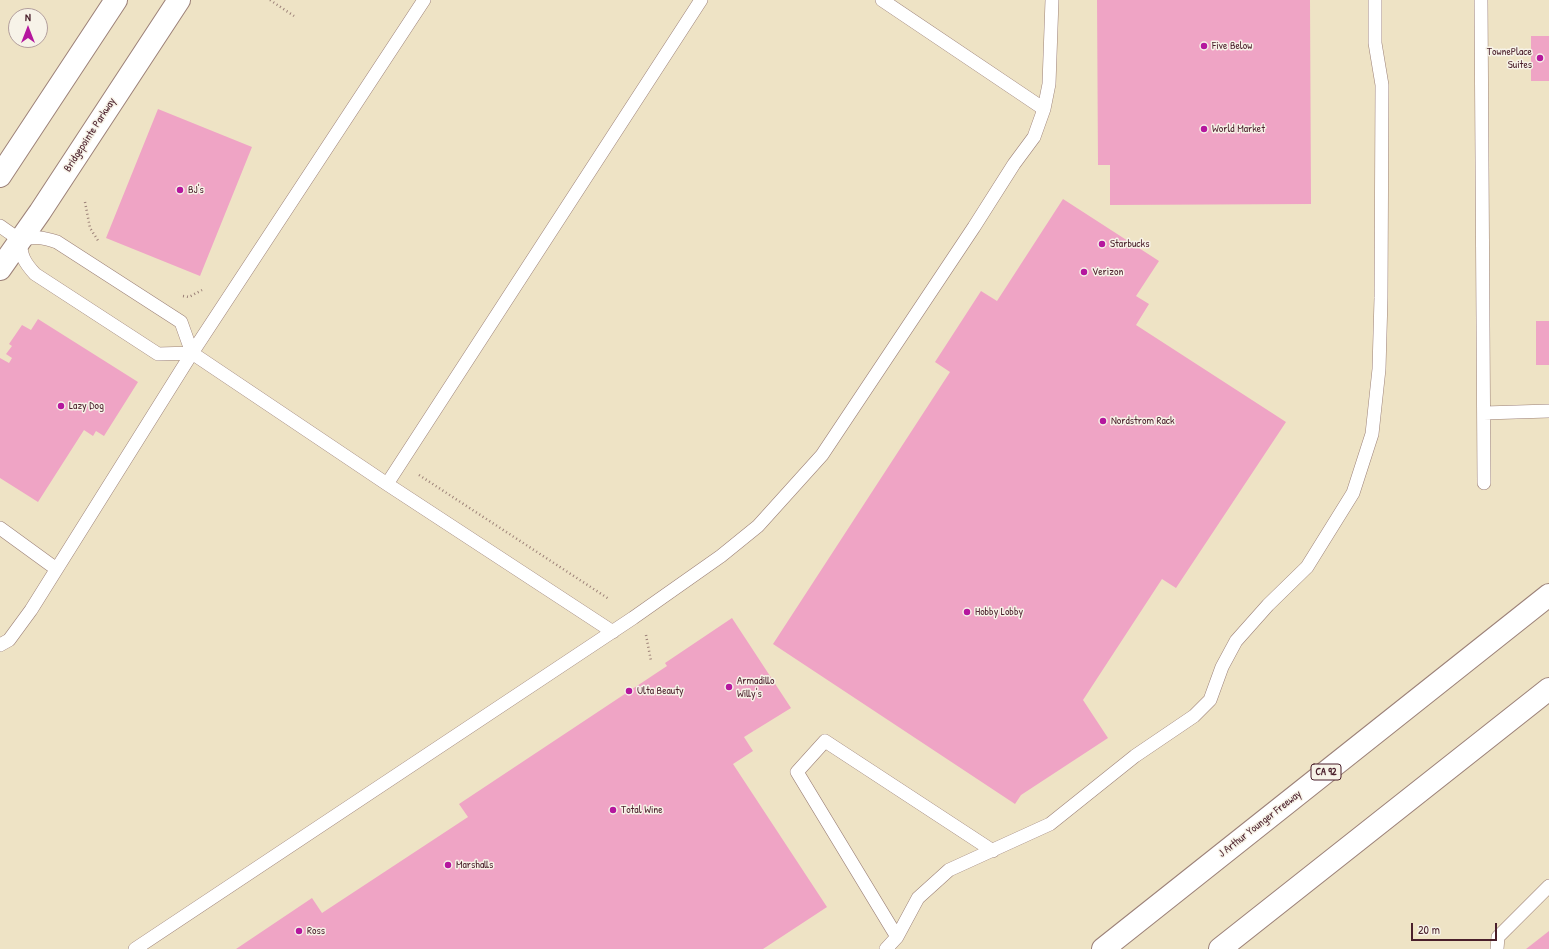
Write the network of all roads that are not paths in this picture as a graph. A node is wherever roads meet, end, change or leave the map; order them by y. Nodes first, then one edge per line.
1 (116, 0) edge
2 (179, 0) edge
3 (424, 0) edge
4 (701, 0) edge
5 (882, 0) edge
6 (1052, 0) edge
7 (1375, 0) edge
8 (1481, 0) edge
9 (1044, 108) junction
10 (0, 176) edge
11 (0, 226) edge
12 (20, 240) junction
13 (0, 269) edge
14 (192, 353) junction
15 (1549, 411) edge
16 (1484, 413) junction
17 (1484, 483) dead end
18 (387, 484) junction
19 (0, 528) edge
20 (56, 568) junction
21 (1549, 595) edge
22 (613, 632) junction
23 (0, 645) edge
24 (1549, 689) edge
25 (993, 851) junction
26 (1549, 886) edge
27 (897, 937) junction
28 (135, 949) edge
29 (886, 949) edge
30 (1103, 949) edge
31 (1220, 949) edge
32 (1497, 949) edge

1 - 10 main road
2 - 12 main road, Bridgepointe Parkway
3 - 14 lane
4 - 18 lane
5 - 9 lane
6 - 9 lane
7 - 25 lane
8 - 16 lane
9 - 22 lane
11 - 12 lane
12 - 13 main road, Bridgepointe Parkway
12 - 14 lane
12 - 14 lane
14 - 18 lane
14 - 20 lane
15 - 16 lane
16 - 17 lane
18 - 22 lane
19 - 20 lane
20 - 23 lane
21 - 30 main road, J Arthur Younger Freeway / CA 92
22 - 28 lane
24 - 31 main road
25 - 27 lane
25 - 27 lane
26 - 32 lane
27 - 29 lane

